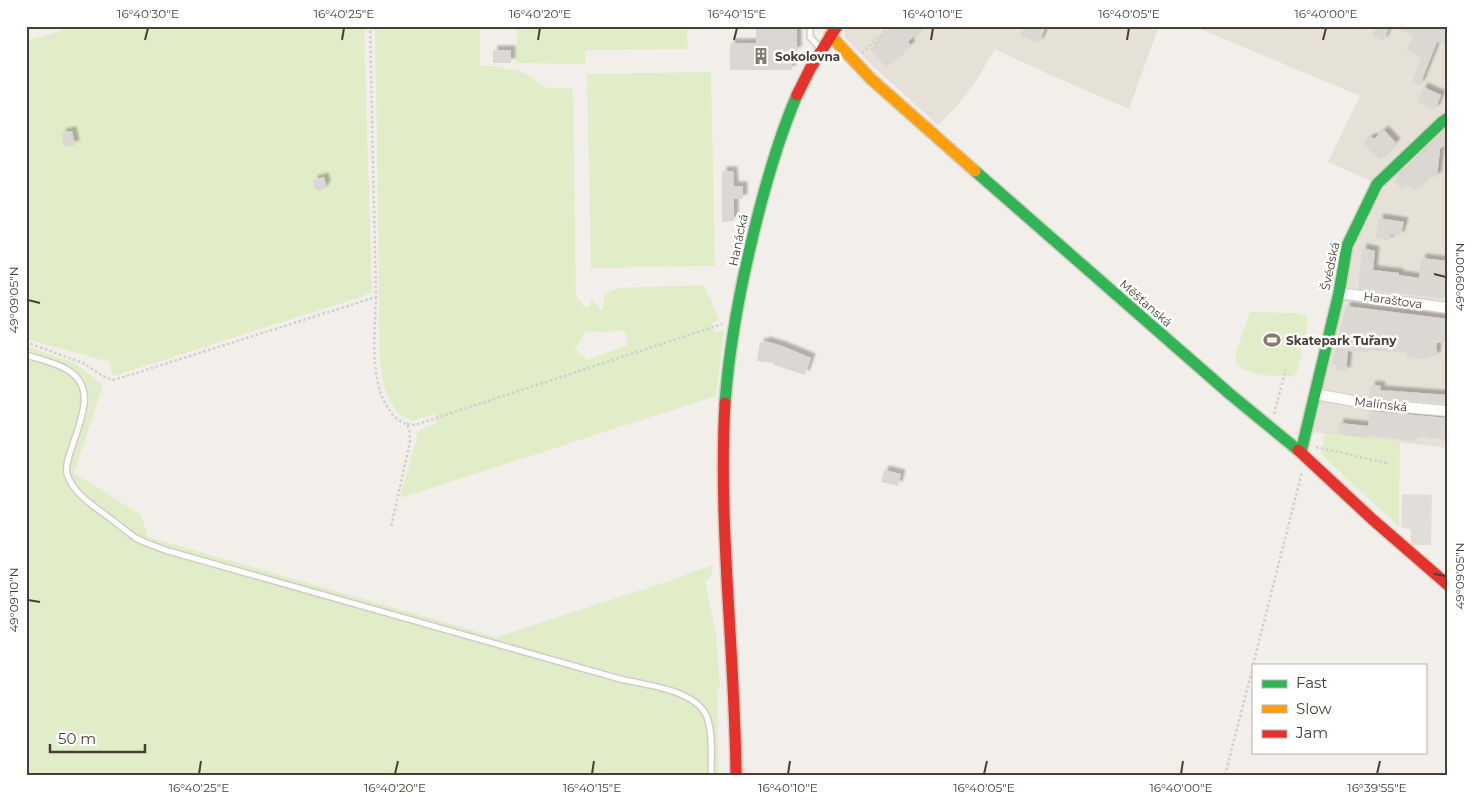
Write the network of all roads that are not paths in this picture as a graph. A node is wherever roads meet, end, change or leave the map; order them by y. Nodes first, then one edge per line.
1 (810, 26) edge
2 (834, 31) edge
3 (821, 49) junction
4 (1448, 118) edge
5 (1339, 293) junction
6 (1448, 308) edge
7 (26, 355) edge
8 (1315, 394) junction
9 (1448, 411) edge
10 (1303, 451) junction
11 (1448, 586) edge
12 (711, 775) edge
13 (736, 775) edge

1 - 3 lane
2 - 3 street, Hanácká
2 - 10 street, Měšťanská
3 - 13 street, Hanácká
4 - 5 street, Švédská
5 - 6 street, Haraštova
5 - 8 street, Švédská
7 - 12 lane
8 - 9 street, Malínská
8 - 10 street, Švédská
10 - 11 street, Měšťanská

